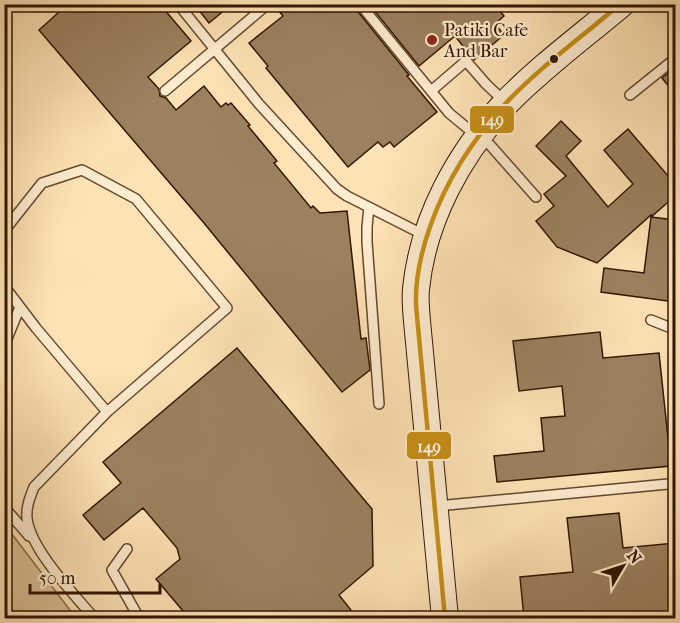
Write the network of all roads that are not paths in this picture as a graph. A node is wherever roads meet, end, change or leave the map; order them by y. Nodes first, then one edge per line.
1 (178, 4) edge
2 (360, 4) edge
3 (621, 4) edge
4 (262, 9) dead end
5 (214, 50) junction
6 (675, 58) edge
7 (165, 91) dead end
8 (431, 91) junction
9 (630, 95) dead end
10 (506, 103) junction
11 (477, 137) junction
12 (536, 197) dead end
13 (369, 207) junction
14 (4, 231) edge
15 (426, 236) junction
16 (4, 286) edge
17 (20, 307) junction
18 (651, 320) dead end
19 (675, 330) edge
20 (4, 346) edge
21 (379, 404) dead end
22 (107, 412) junction
23 (675, 485) edge
24 (4, 507) edge
25 (434, 507) junction
26 (35, 543) junction
27 (127, 549) dead end
28 (94, 618) edge
29 (139, 618) edge
30 (445, 618) edge

1 - 5 lane
2 - 8 lane
3 - 10 main road
4 - 5 lane
5 - 7 lane
5 - 13 lane
6 - 9 lane
8 - 10 lane
8 - 11 lane
10 - 11 main road
11 - 12 lane
11 - 15 main road
13 - 15 lane
13 - 21 lane
14 - 22 lane
15 - 25 main road
16 - 17 lane
17 - 20 lane
17 - 22 lane
18 - 19 lane
22 - 26 lane
23 - 25 lane
24 - 26 lane
25 - 30 main road
26 - 28 lane
27 - 29 lane

